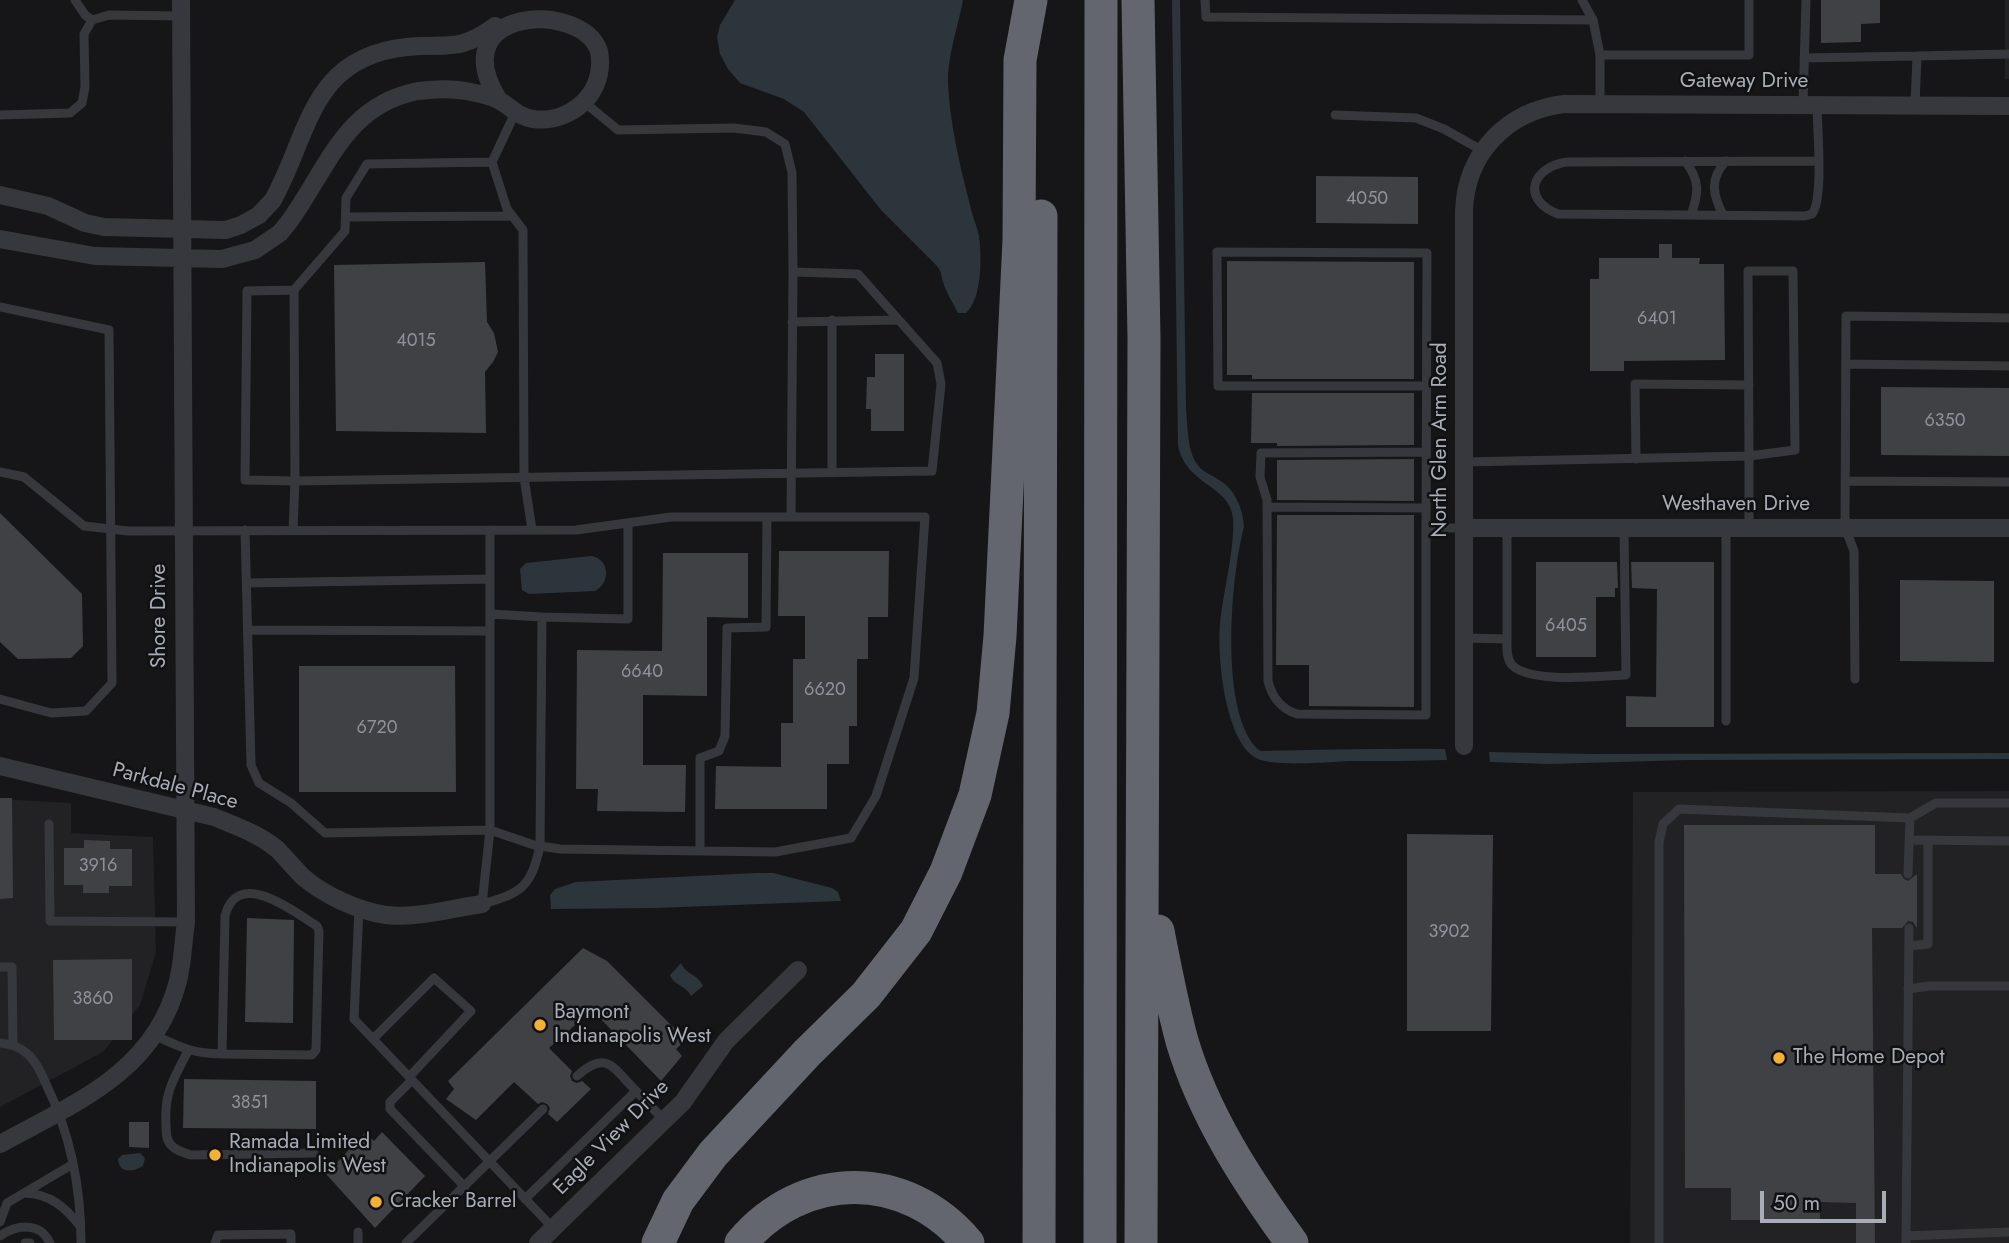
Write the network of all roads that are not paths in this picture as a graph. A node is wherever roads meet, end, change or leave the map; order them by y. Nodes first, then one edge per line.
1 (75, 0) edge
2 (1031, 0) edge
3 (1041, 0) edge
4 (1101, 0) edge
5 (1138, 0) edge
6 (1205, 0) edge
7 (1583, 0) edge
8 (1749, 0) edge
9 (1806, 0) edge
10 (181, 8) edge
11 (92, 20) junction
12 (1593, 20) junction
13 (498, 24) junction
14 (2009, 54) edge
15 (1600, 55) junction
16 (1917, 56) junction
17 (1804, 58) junction
18 (498, 99) junction
19 (584, 102) junction
20 (1600, 104) junction
21 (1810, 105) junction
22 (1915, 105) junction
23 (2009, 106) edge
24 (515, 113) junction
25 (0, 115) edge
26 (1335, 115) dead end
27 (1486, 146) junction
28 (1685, 161) junction
29 (1726, 161) junction
30 (1818, 161) junction
31 (492, 162) junction
32 (0, 195) edge
33 (1691, 215) junction
34 (1723, 215) junction
35 (512, 216) junction
36 (346, 218) junction
37 (182, 229) junction
38 (0, 239) edge
39 (182, 258) junction
40 (793, 272) junction
41 (294, 290) junction
42 (0, 307) edge
43 (2009, 318) edge
44 (832, 320) junction
45 (898, 320) junction
46 (792, 322) junction
47 (1846, 364) junction
48 (2009, 366) edge
49 (1749, 385) junction
50 (1425, 386) junction
51 (1424, 452) junction
52 (1749, 456) junction
53 (1636, 459) junction
54 (1464, 462) junction
55 (0, 472) edge
56 (832, 473) junction
57 (793, 474) junction
58 (524, 477) junction
59 (295, 481) junction
60 (1845, 481) junction
61 (2009, 482) edge
62 (1267, 507) junction
63 (1425, 508) junction
64 (767, 517) junction
65 (791, 517) junction
66 (628, 523) junction
67 (1426, 528) junction
68 (1464, 528) junction
69 (1507, 528) junction
70 (1624, 528) junction
71 (1726, 528) junction
72 (1749, 528) junction
73 (1845, 528) junction
74 (2009, 528) edge
75 (109, 529) junction
76 (183, 530) junction
77 (246, 530) junction
78 (292, 530) junction
79 (490, 530) junction
80 (532, 530) junction
81 (490, 579) junction
82 (247, 583) junction
83 (490, 614) junction
84 (542, 617) junction
85 (248, 630) junction
86 (490, 631) junction
87 (1464, 638) junction
88 (1507, 639) junction
89 (1855, 679) dead end
90 (0, 699) edge
91 (1726, 721) dead end
92 (1464, 746) dead end
93 (0, 766) edge
94 (1144, 789) junction
95 (2009, 803) edge
96 (184, 812) junction
97 (1910, 818) junction
98 (50, 824) dead end
99 (490, 830) junction
100 (1910, 840) junction
101 (1928, 840) junction
102 (2009, 841) edge
103 (540, 846) junction
104 (700, 851) junction
105 (1908, 874) dead end
106 (482, 904) junction
107 (359, 908) junction
108 (186, 922) junction
109 (1909, 928) dead end
110 (1909, 946) junction
111 (0, 967) edge
112 (798, 970) dead end
113 (2009, 986) edge
114 (1909, 989) junction
115 (154, 1035) junction
116 (373, 1039) junction
117 (0, 1042) edge
118 (13, 1045) junction
119 (188, 1051) junction
120 (222, 1054) junction
121 (578, 1076) dead end
122 (411, 1079) junction
123 (636, 1091) junction
124 (543, 1109) dead end
125 (60, 1111) junction
126 (664, 1120) junction
127 (0, 1144) edge
128 (314, 1153) dead end
129 (490, 1162) junction
130 (73, 1164) junction
131 (465, 1186) junction
132 (25, 1193) junction
133 (525, 1199) junction
134 (0, 1222) edge
135 (81, 1227) junction
136 (553, 1228) junction
137 (358, 1232) dead end
138 (2009, 1232) edge
139 (0, 1236) edge
140 (1906, 1239) edge
141 (1947, 1239) edge
142 (50, 1243) edge
143 (80, 1243) edge
144 (215, 1243) edge
145 (291, 1243) edge
146 (358, 1243) edge
147 (406, 1243) edge
148 (538, 1243) edge
149 (658, 1243) edge
150 (740, 1243) edge
151 (968, 1243) edge
152 (1039, 1243) edge
153 (1100, 1243) edge
154 (1141, 1243) edge
155 (1292, 1243) edge
156 (1659, 1243) edge

1 - 11 lane
2 - 149 highway
3 - 152 highway
4 - 153 highway
5 - 94 highway
6 - 12 lane
7 - 12 lane
8 - 15 lane
9 - 17 lane
10 - 11 lane
10 - 37 street, Shore Drive
11 - 25 lane
12 - 15 lane
13 - 18 street
13 - 19 street
13 - 37 street
14 - 16 lane
15 - 20 lane
16 - 17 lane
16 - 22 lane
17 - 21 lane
18 - 24 street
18 - 39 street
19 - 24 street
19 - 40 lane
20 - 21 street, Gateway Drive
20 - 27 street, Gateway Drive
21 - 22 street, Gateway Drive
21 - 30 lane
22 - 23 street, Gateway Drive
24 - 31 lane
26 - 27 lane
27 - 54 street, North Glen Arm Road
28 - 29 lane
28 - 33 lane
28 - 33 lane
29 - 30 lane
29 - 34 lane
30 - 34 lane
31 - 35 lane
31 - 36 lane
32 - 37 street
33 - 34 lane
35 - 36 lane
35 - 58 lane
36 - 41 lane
37 - 39 street, Shore Drive
38 - 39 street
39 - 76 street, Shore Drive
40 - 45 lane
40 - 46 lane
41 - 59 lane
41 - 59 lane
42 - 75 lane
43 - 47 lane
44 - 45 lane
44 - 46 lane
44 - 56 lane
45 - 56 lane
46 - 57 lane
47 - 48 lane
47 - 60 lane
49 - 52 lane
49 - 52 lane
49 - 53 lane
50 - 50 lane
50 - 51 lane
51 - 62 lane
51 - 63 lane
52 - 53 lane
52 - 72 lane
53 - 54 lane
54 - 68 street, North Glen Arm Road
55 - 75 lane
56 - 57 lane
57 - 58 lane
57 - 65 lane
58 - 59 lane
58 - 80 lane
59 - 78 lane
60 - 61 lane
60 - 73 lane
62 - 63 lane
62 - 67 lane
63 - 67 lane
64 - 65 lane
64 - 66 lane
64 - 104 lane
65 - 104 lane
66 - 80 lane
66 - 84 lane
67 - 68 lane
68 - 69 street, Westhaven Drive
68 - 87 street, North Glen Arm Road
69 - 70 street, Westhaven Drive
69 - 88 lane
70 - 71 street, Westhaven Drive
70 - 88 lane
71 - 72 street, Westhaven Drive
71 - 91 lane
72 - 73 street, Westhaven Drive
73 - 74 street, Westhaven Drive
73 - 89 lane
75 - 76 lane
75 - 90 lane
76 - 77 lane
76 - 96 street, Shore Drive
77 - 78 lane
77 - 82 lane
78 - 79 lane
79 - 80 lane
79 - 81 lane
81 - 82 lane
81 - 83 lane
82 - 85 lane
83 - 84 lane
83 - 86 lane
84 - 103 lane
85 - 86 lane
85 - 99 lane
86 - 99 lane
87 - 88 lane
87 - 92 street, North Glen Arm Road
93 - 96 street, Parkdale Place
94 - 154 highway
94 - 155 highway
95 - 97 lane
96 - 107 street, Parkdale Place
96 - 108 street, Shore Drive
97 - 100 lane
97 - 156 lane
98 - 108 lane
99 - 103 lane
99 - 106 lane
100 - 101 lane
100 - 105 lane
101 - 102 lane
101 - 110 lane
103 - 104 lane
103 - 106 lane
106 - 107 street, Parkdale Place
107 - 116 lane
108 - 115 street, Shore Drive
109 - 110 lane
110 - 114 lane
111 - 118 lane
112 - 126 street, Eagle View Drive
113 - 114 lane
114 - 140 lane
115 - 119 lane
115 - 125 street, Shore Drive
116 - 122 lane
116 - 122 lane
117 - 118 lane
118 - 125 lane
119 - 120 lane
119 - 128 lane
120 - 120 lane
121 - 123 lane
122 - 129 lane
122 - 131 lane
123 - 126 lane
123 - 133 lane
124 - 129 lane
125 - 127 street, Shore Drive
125 - 130 lane
126 - 136 street, Eagle View Drive
129 - 131 lane
129 - 133 lane
130 - 132 lane
130 - 135 lane
131 - 147 lane
132 - 134 lane
132 - 135 lane
133 - 136 lane
135 - 143 lane
136 - 148 street, Eagle View Drive
137 - 146 lane
138 - 141 lane
139 - 142 lane
140 - 141 lane
144 - 145 lane
150 - 151 highway

